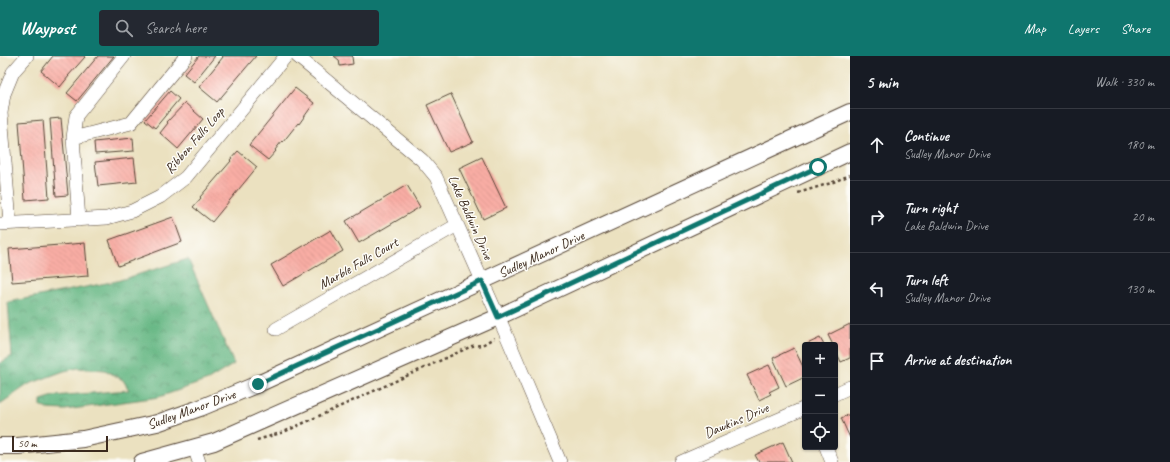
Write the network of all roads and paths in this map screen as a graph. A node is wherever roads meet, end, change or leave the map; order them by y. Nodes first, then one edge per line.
1 (27, 56) edge
2 (124, 56) edge
3 (286, 56) edge
4 (297, 56) edge
5 (180, 58) edge
6 (850, 112) edge
7 (73, 138) junction
8 (850, 152) edge
9 (78, 220) junction
10 (5, 224) edge
11 (457, 225) junction
12 (482, 281) junction
13 (498, 317) junction
14 (276, 328) dead end
15 (482, 345) dead end
16 (850, 387) edge
17 (838, 393) edge
18 (802, 409) edge
19 (254, 441) dead end
20 (0, 446) edge
21 (827, 450) edge
22 (196, 455) edge
23 (142, 462) edge
24 (560, 462) edge
25 (681, 462) edge
26 (832, 462) edge

1 - 10 street, Ribbon Falls Loop
2 - 7 street
3 - 9 street, Ribbon Falls Loop
4 - 11 street, Lake Baldwin Drive
5 - 7 street
6 - 12 main road, Sudley Manor Drive
7 - 9 street
8 - 13 main road
9 - 10 street, Ribbon Falls Loop
11 - 12 street, Lake Baldwin Drive
11 - 14 street, Marble Falls Court
12 - 13 street, Lake Baldwin Drive
12 - 20 main road, Sudley Manor Drive
13 - 22 main road
13 - 24 street, Lake Baldwin Drive
15 - 19 path
16 - 17 street
18 - 25 street, Dawkins Drive
21 - 26 street
22 - 23 main road

